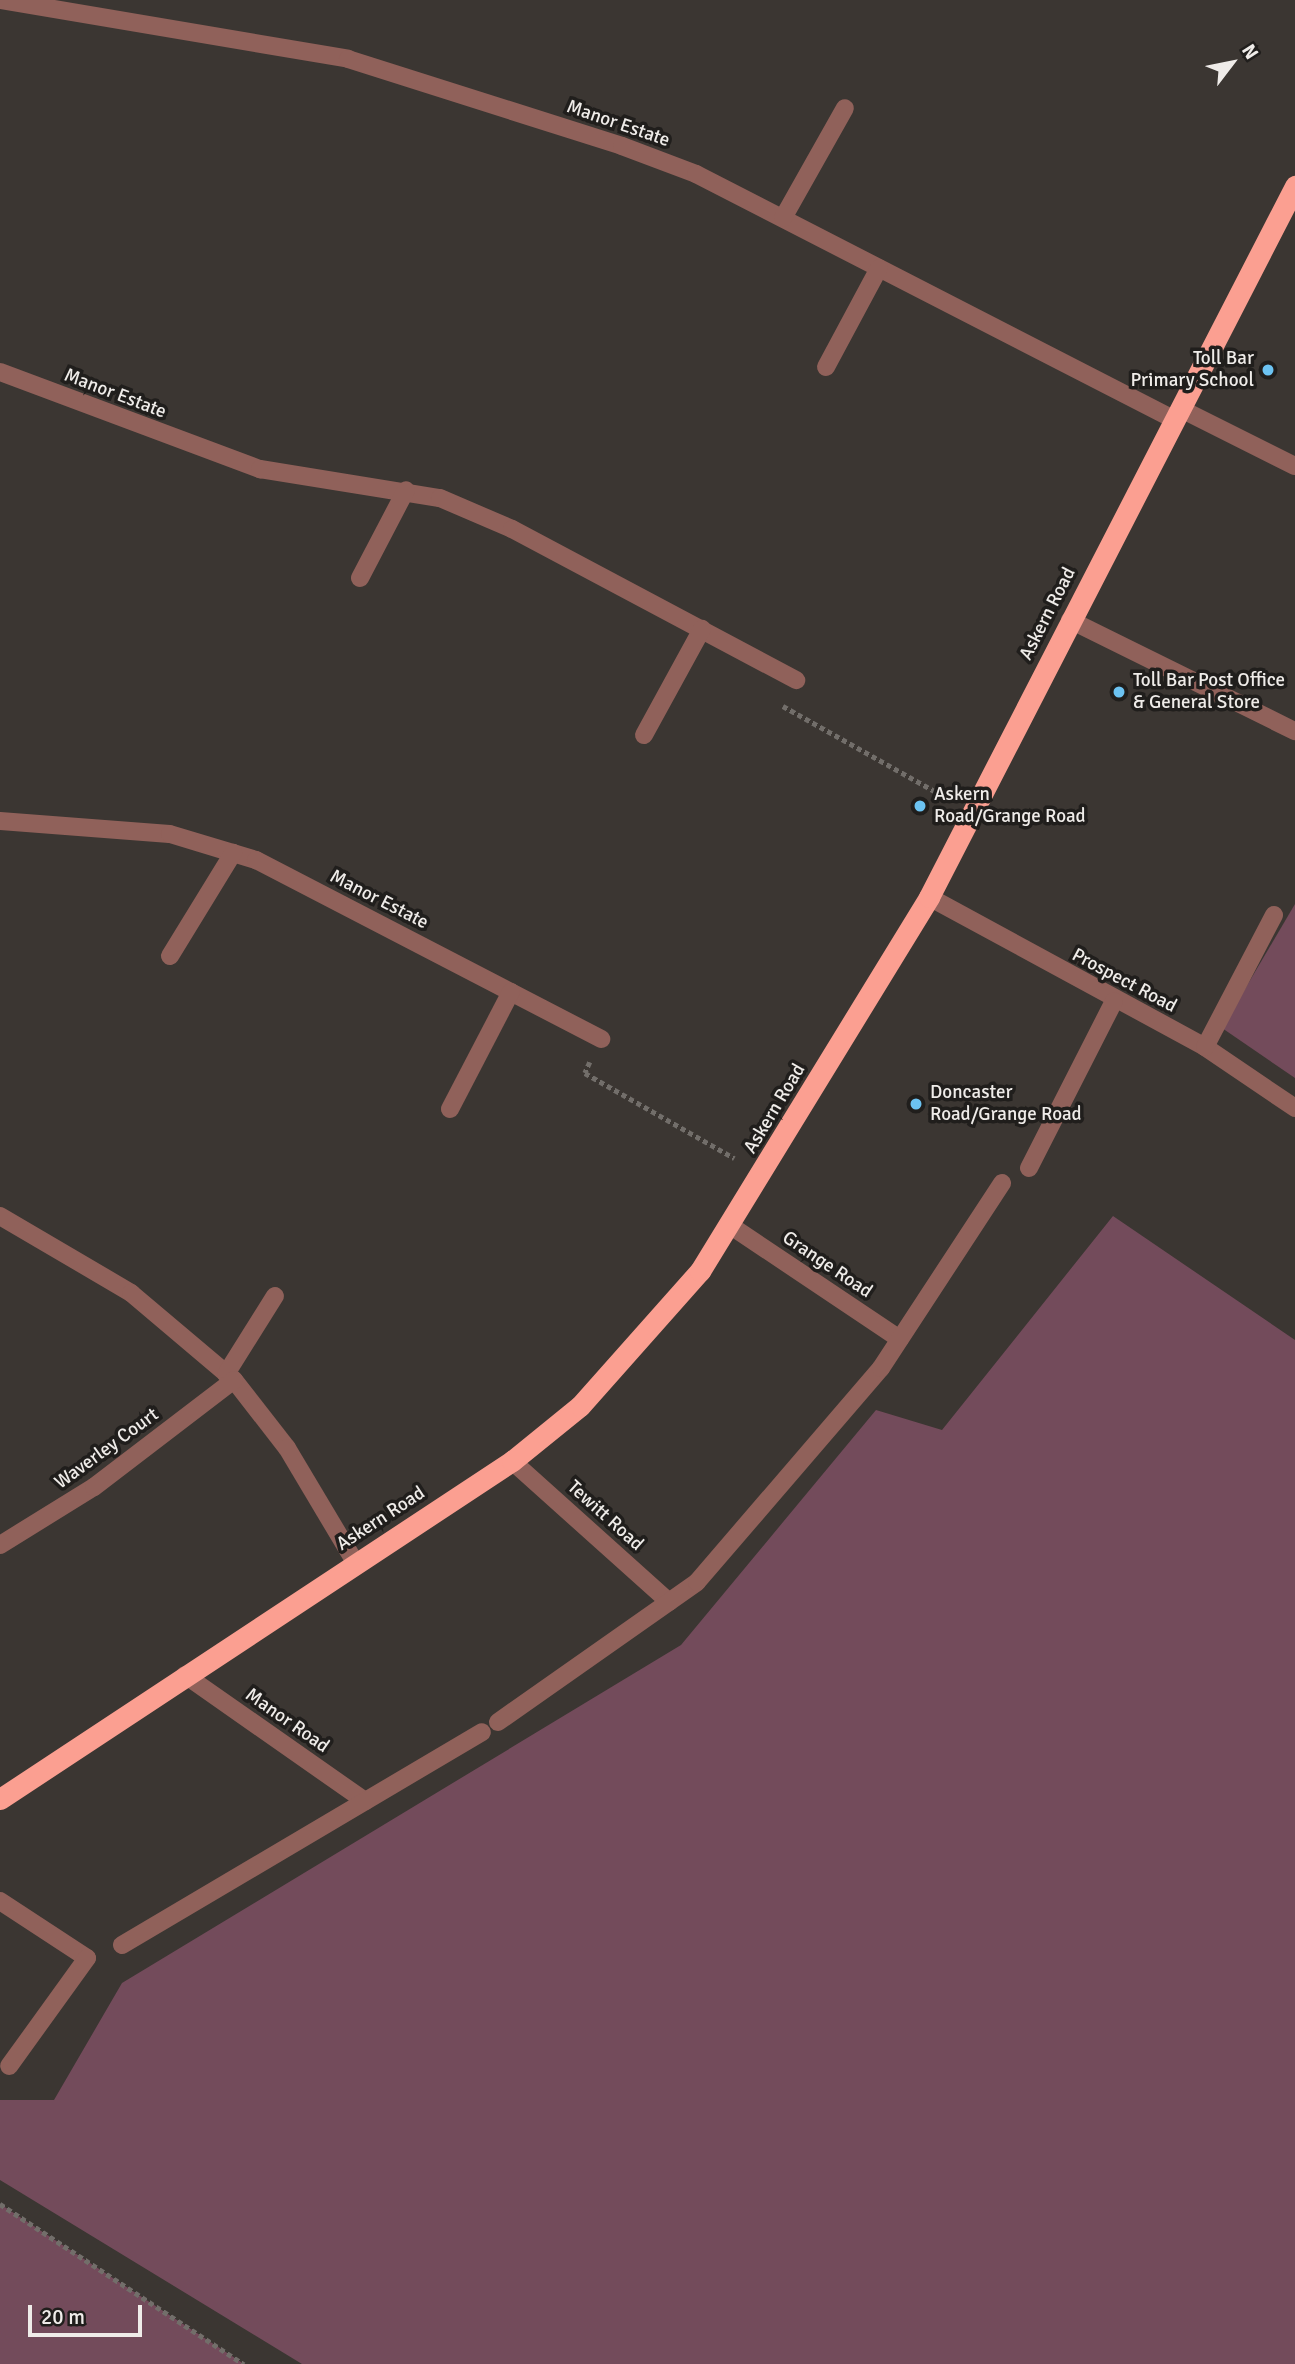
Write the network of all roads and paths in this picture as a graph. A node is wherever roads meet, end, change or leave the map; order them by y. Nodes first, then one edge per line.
1 (1, 0) edge
2 (845, 108) dead end
3 (1295, 186) edge
4 (783, 218) junction
5 (879, 268) junction
6 (826, 367) dead end
7 (0, 372) edge
8 (1178, 414) junction
9 (1295, 466) edge
10 (406, 490) junction
11 (360, 578) dead end
12 (1070, 620) junction
13 (702, 629) junction
14 (796, 680) joint
15 (1295, 732) edge
16 (643, 735) dead end
17 (974, 813) junction
18 (0, 821) edge
19 (233, 853) junction
20 (929, 897) junction
21 (1274, 915) dead end
22 (170, 956) dead end
23 (511, 992) junction
24 (1114, 1001) junction
25 (601, 1039) joint
26 (1205, 1047) junction
27 (1295, 1108) edge
28 (450, 1109) dead end
29 (1029, 1168) dead end
30 (762, 1174) junction
31 (1002, 1183) dead end
32 (0, 1216) edge
33 (731, 1226) junction
34 (275, 1296) dead end
35 (900, 1339) junction
36 (230, 1377) junction
37 (512, 1461) junction
38 (0, 1545) edge
39 (355, 1562) junction
40 (669, 1602) junction
41 (185, 1675) junction
42 (0, 1799) edge
43 (365, 1801) junction
44 (0, 1901) edge
45 (122, 1945) dead end
46 (9, 2066) dead end
47 (0, 2204) edge
48 (244, 2364) edge

1 - 4 street, Manor Estate
2 - 4 street
3 - 8 highway, Askern Road
4 - 5 street, Manor Estate
5 - 6 street
5 - 8 street, Manor Estate
7 - 10 street, Manor Estate
8 - 9 street, Manor Estate
8 - 12 highway, Askern Road
10 - 11 street
10 - 13 street, Manor Estate
12 - 15 street
12 - 17 highway, Askern Road
13 - 14 street, Manor Estate
13 - 16 street
14 - 17 path
17 - 20 highway, Askern Road
18 - 19 street, Manor Estate
19 - 22 street
19 - 23 street, Manor Estate
20 - 24 street, Prospect Road
20 - 30 highway, Askern Road
21 - 26 street
23 - 25 street, Manor Estate
23 - 28 street
24 - 26 street, Prospect Road
24 - 29 street
25 - 30 path
26 - 27 street, Prospect Road
30 - 33 highway, Askern Road
31 - 35 street
32 - 36 street
33 - 35 street, Grange Road
33 - 37 highway, Askern Road
34 - 36 street
35 - 40 street
36 - 38 street, Waverley Court
36 - 39 street
37 - 39 highway, Askern Road
37 - 40 street, Tewitt Road
39 - 41 highway, Askern Road
40 - 43 street
41 - 42 highway, Askern Road
41 - 43 street, Manor Road
43 - 45 street
44 - 46 street
47 - 48 path

